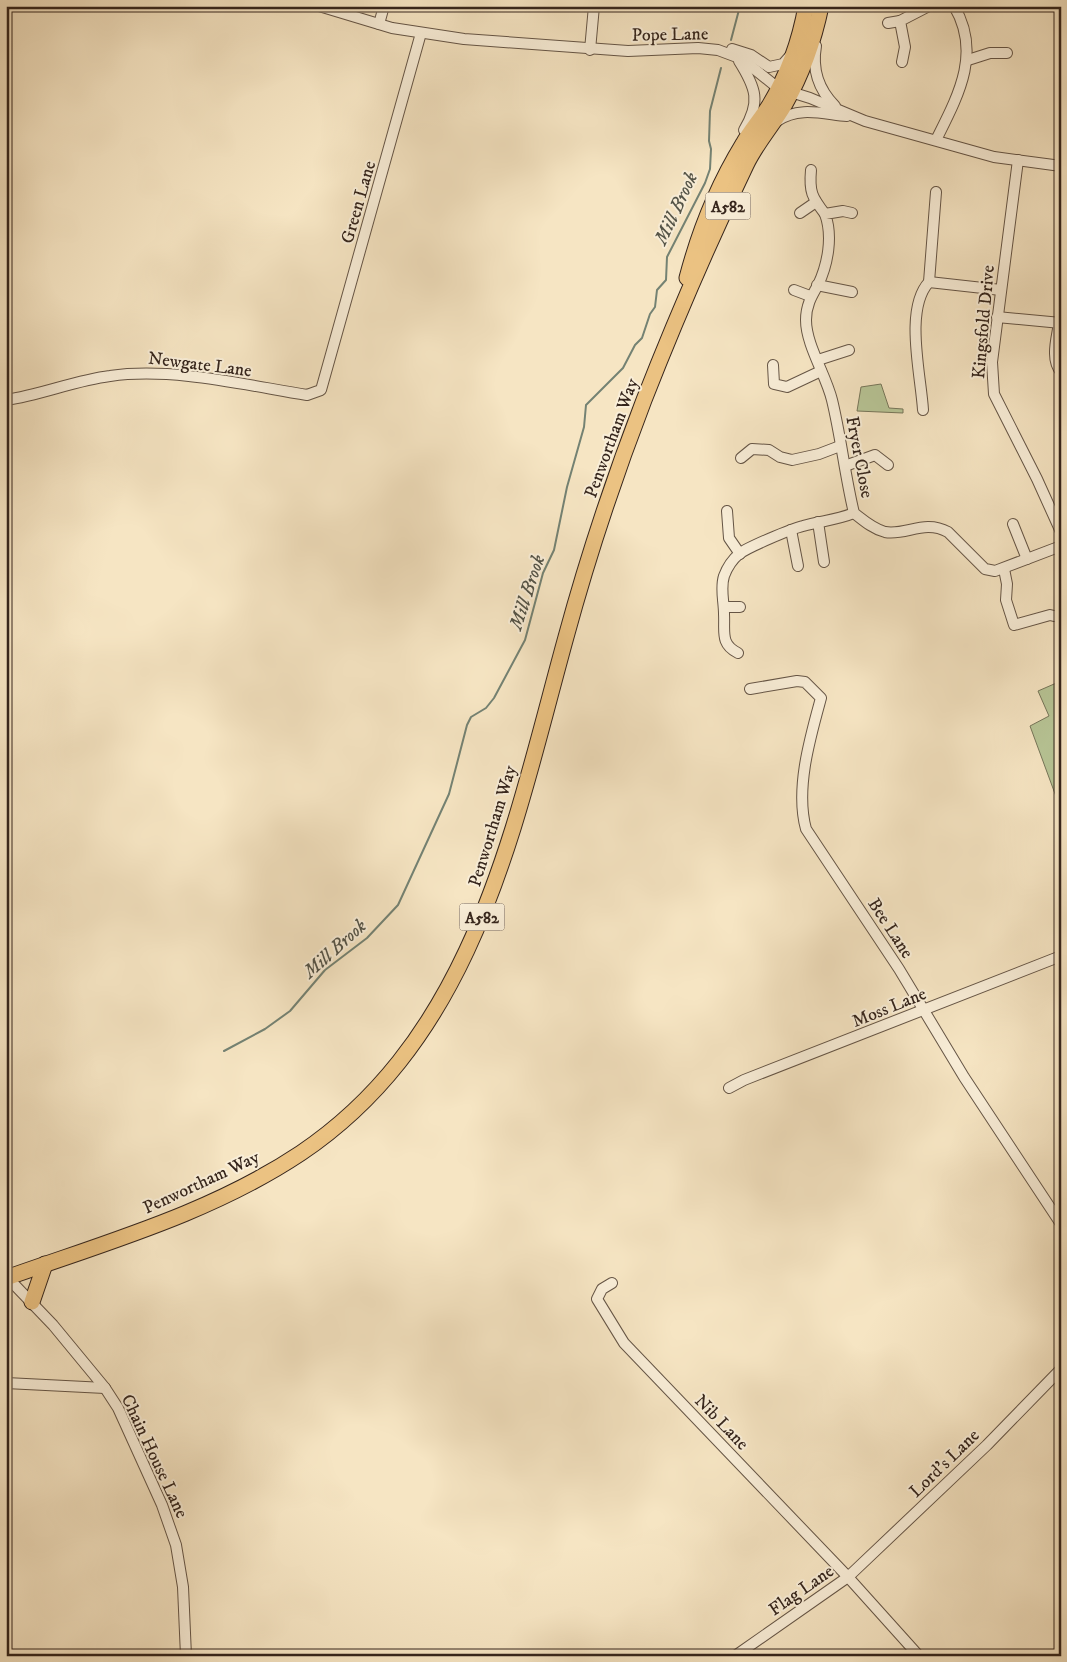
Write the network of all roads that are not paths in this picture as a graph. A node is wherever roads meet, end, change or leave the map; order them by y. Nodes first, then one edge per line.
1 (320, 6) edge
2 (384, 6) edge
3 (594, 6) edge
4 (806, 6) edge
5 (821, 6) edge
6 (825, 6) edge
7 (929, 6) edge
8 (954, 6) edge
9 (900, 21) junction
10 (888, 23) dead end
11 (379, 24) junction
12 (421, 33) junction
13 (795, 49) junction
14 (590, 50) junction
15 (718, 50) junction
16 (1007, 53) dead end
17 (736, 56) junction
18 (968, 60) junction
19 (902, 62) dead end
20 (784, 91) junction
21 (839, 110) junction
22 (853, 117) junction
23 (768, 126) junction
24 (936, 140) junction
25 (1018, 160) junction
26 (1061, 166) edge
27 (811, 170) dead end
28 (722, 183) junction
29 (936, 192) dead end
30 (816, 202) junction
31 (852, 212) dead end
32 (800, 213) dead end
33 (825, 214) junction
34 (929, 282) junction
35 (817, 285) junction
36 (794, 290) dead end
37 (1001, 290) junction
38 (852, 292) dead end
39 (810, 296) junction
40 (997, 317) junction
41 (1060, 323) edge
42 (674, 325) junction
43 (849, 350) dead end
44 (818, 360) junction
45 (773, 365) dead end
46 (822, 370) junction
47 (1061, 372) edge
48 (324, 380) joint
49 (6, 400) edge
50 (924, 410) dead end
51 (840, 446) junction
52 (741, 458) dead end
53 (888, 465) dead end
54 (845, 466) junction
55 (726, 511) dead end
56 (854, 513) junction
57 (818, 522) junction
58 (1013, 524) dead end
59 (1060, 527) edge
60 (791, 530) junction
61 (1061, 546) edge
62 (740, 554) junction
63 (1027, 559) junction
64 (824, 562) dead end
65 (798, 566) dead end
66 (1004, 569) junction
67 (740, 606) dead end
68 (724, 607) junction
69 (1054, 616) dead end
70 (738, 653) dead end
71 (750, 689) dead end
72 (1061, 956) edge
73 (925, 1010) junction
74 (729, 1088) dead end
75 (1061, 1224) edge
76 (45, 1264) junction
77 (7, 1277) edge
78 (612, 1283) dead end
79 (32, 1302) junction
80 (1061, 1369) edge
81 (6, 1383) edge
82 (105, 1388) junction
83 (848, 1577) junction
84 (186, 1656) edge
85 (735, 1656) edge
86 (920, 1656) edge

1 - 11 street, Pope Lane
2 - 11 street
3 - 14 street
4 - 13 highway, A582
5 - 20 highway, A582
6 - 21 street
7 - 9 street
8 - 18 street
9 - 10 street
9 - 19 street
11 - 12 street, Pope Lane
12 - 14 street, Pope Lane
12 - 48 street, Green Lane
13 - 15 street
13 - 20 highway, A582
14 - 15 street, Pope Lane
15 - 17 street, Pope Lane
16 - 18 street
17 - 20 street, Pope Lane
17 - 28 street
18 - 24 street
20 - 21 street, Pope Lane
20 - 23 highway, Penwortham Way / A582
20 - 28 highway, Penwortham Way / A582
21 - 22 street, Pope Lane
22 - 23 street
22 - 24 street, Pope Lane
23 - 42 highway, Penwortham Way / A582
24 - 25 street, Pope Lane
25 - 26 street, Pope Lane
25 - 37 street, Kingsfold Drive
27 - 30 street
28 - 42 highway, Penwortham Way / A582
29 - 34 street
30 - 32 street
30 - 33 street
31 - 33 street
33 - 35 street, Fryer Close
34 - 37 street
34 - 50 street
35 - 38 street
35 - 39 street, Fryer Close
36 - 39 street
37 - 40 street, Kingsfold Drive
39 - 44 street, Fryer Close
40 - 41 street
40 - 59 street, Kingsfold Drive
41 - 47 street
42 - 76 highway, Penwortham Way / A582
43 - 44 street
44 - 46 street, Fryer Close
45 - 46 street
46 - 51 street, Fryer Close
48 - 49 street, Newgate Lane
51 - 52 street
51 - 54 street, Fryer Close
53 - 54 street
54 - 56 street, Fryer Close
55 - 62 street
56 - 57 street
56 - 66 street, Fryer Close
57 - 60 street
57 - 64 street
58 - 63 street
60 - 62 street
60 - 65 street
61 - 63 street
62 - 68 street
63 - 66 street
66 - 69 street
67 - 68 street
68 - 70 street
71 - 73 street, Bee Lane
72 - 73 street, Moss Lane
73 - 74 street, Moss Lane
73 - 75 street, Bee Lane
76 - 77 highway, Penwortham Way / A582
76 - 79 highway
77 - 79 street, Chain House Lane
78 - 83 street, Nib Lane
79 - 82 street, Chain House Lane
80 - 83 street, Lord's Lane
81 - 82 street
82 - 84 street, Chain House Lane
83 - 85 street, Flag Lane
83 - 86 street, Flag Lane

